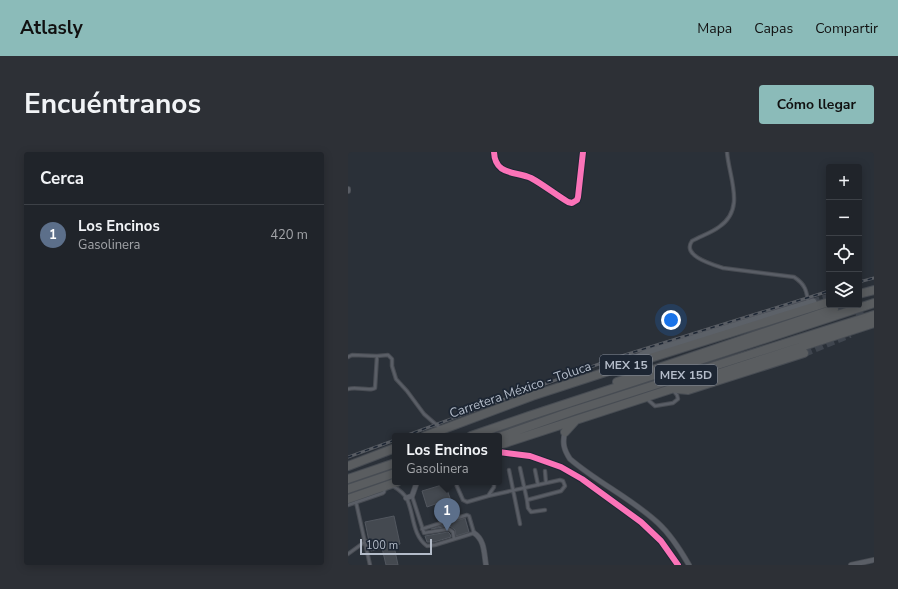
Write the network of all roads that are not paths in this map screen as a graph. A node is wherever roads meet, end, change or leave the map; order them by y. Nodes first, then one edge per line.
1 (494, 152) edge
2 (583, 152) edge
3 (727, 152) edge
4 (874, 290) edge
5 (862, 293) edge
6 (811, 303) joint
7 (826, 303) edge
8 (874, 303) edge
9 (834, 309) dead end
10 (874, 315) edge
11 (874, 323) edge
12 (804, 353) tunnel mouth
13 (377, 356) junction
14 (348, 357) edge
15 (615, 368) junction
16 (348, 389) edge
17 (672, 389) junction
18 (646, 398) junction
19 (529, 416) junction
20 (576, 420) junction
21 (442, 430) junction
22 (565, 432) joint
23 (434, 433) edge
24 (480, 433) edge
25 (502, 436) edge
26 (502, 444) edge
27 (392, 449) edge
28 (502, 452) edge
29 (392, 464) edge
30 (348, 466) edge
31 (520, 468) dead end
32 (509, 470) dead end
33 (535, 470) dead end
34 (545, 471) dead end
35 (392, 474) edge
36 (348, 479) edge
37 (546, 483) junction
38 (391, 484) edge
39 (392, 485) edge
40 (416, 485) edge
41 (456, 485) edge
42 (494, 485) edge
43 (538, 485) junction
44 (524, 488) junction
45 (348, 489) edge
46 (514, 490) junction
47 (412, 496) junction
48 (488, 496) junction
49 (406, 498) junction
50 (348, 499) edge
51 (527, 500) junction
52 (356, 502) junction
53 (348, 505) edge
54 (545, 510) dead end
55 (436, 524) junction
56 (520, 524) dead end
57 (422, 529) junction
58 (437, 530) junction
59 (474, 534) junction
60 (454, 539) junction
61 (366, 541) junction
62 (348, 554) edge
63 (874, 560) edge
64 (370, 565) edge
65 (486, 565) edge
66 (678, 565) edge
67 (689, 565) edge
68 (851, 565) edge

1 - 2 street
3 - 6 lane
4 - 5 highway
6 - 15 main road
7 - 15 highway, Carretera México - Toluca / MEX 15
8 - 19 highway, MEX 15D
9 - 19 highway
10 - 25 highway, MEX 15D
11 - 17 highway
12 - 17 highway
13 - 14 lane
13 - 16 lane
13 - 21 lane
15 - 21 highway, Carretera México - Toluca / MEX 15
17 - 18 highway
17 - 18 lane
18 - 20 highway
19 - 24 highway, MEX 15D
20 - 22 highway
20 - 26 highway
21 - 23 highway, Carretera México - Toluca / MEX 15
22 - 67 street
27 - 30 highway
28 - 66 street
29 - 36 highway
31 - 44 lane
32 - 46 lane
33 - 43 lane
34 - 37 lane
35 - 45 highway
37 - 43 lane
37 - 51 lane
38 - 50 highway
38 - 52 lane
39 - 49 lane
40 - 47 street
41 - 48 lane
42 - 48 lane
43 - 44 lane
44 - 46 lane
44 - 51 lane
46 - 48 lane
46 - 56 lane
47 - 49 street
47 - 57 lane
49 - 60 lane
51 - 54 lane
52 - 53 lane
52 - 61 lane
55 - 57 lane
55 - 58 lane
55 - 59 lane
57 - 58 lane
58 - 60 lane
59 - 60 lane
59 - 65 street
61 - 62 lane
61 - 64 lane
63 - 68 street

